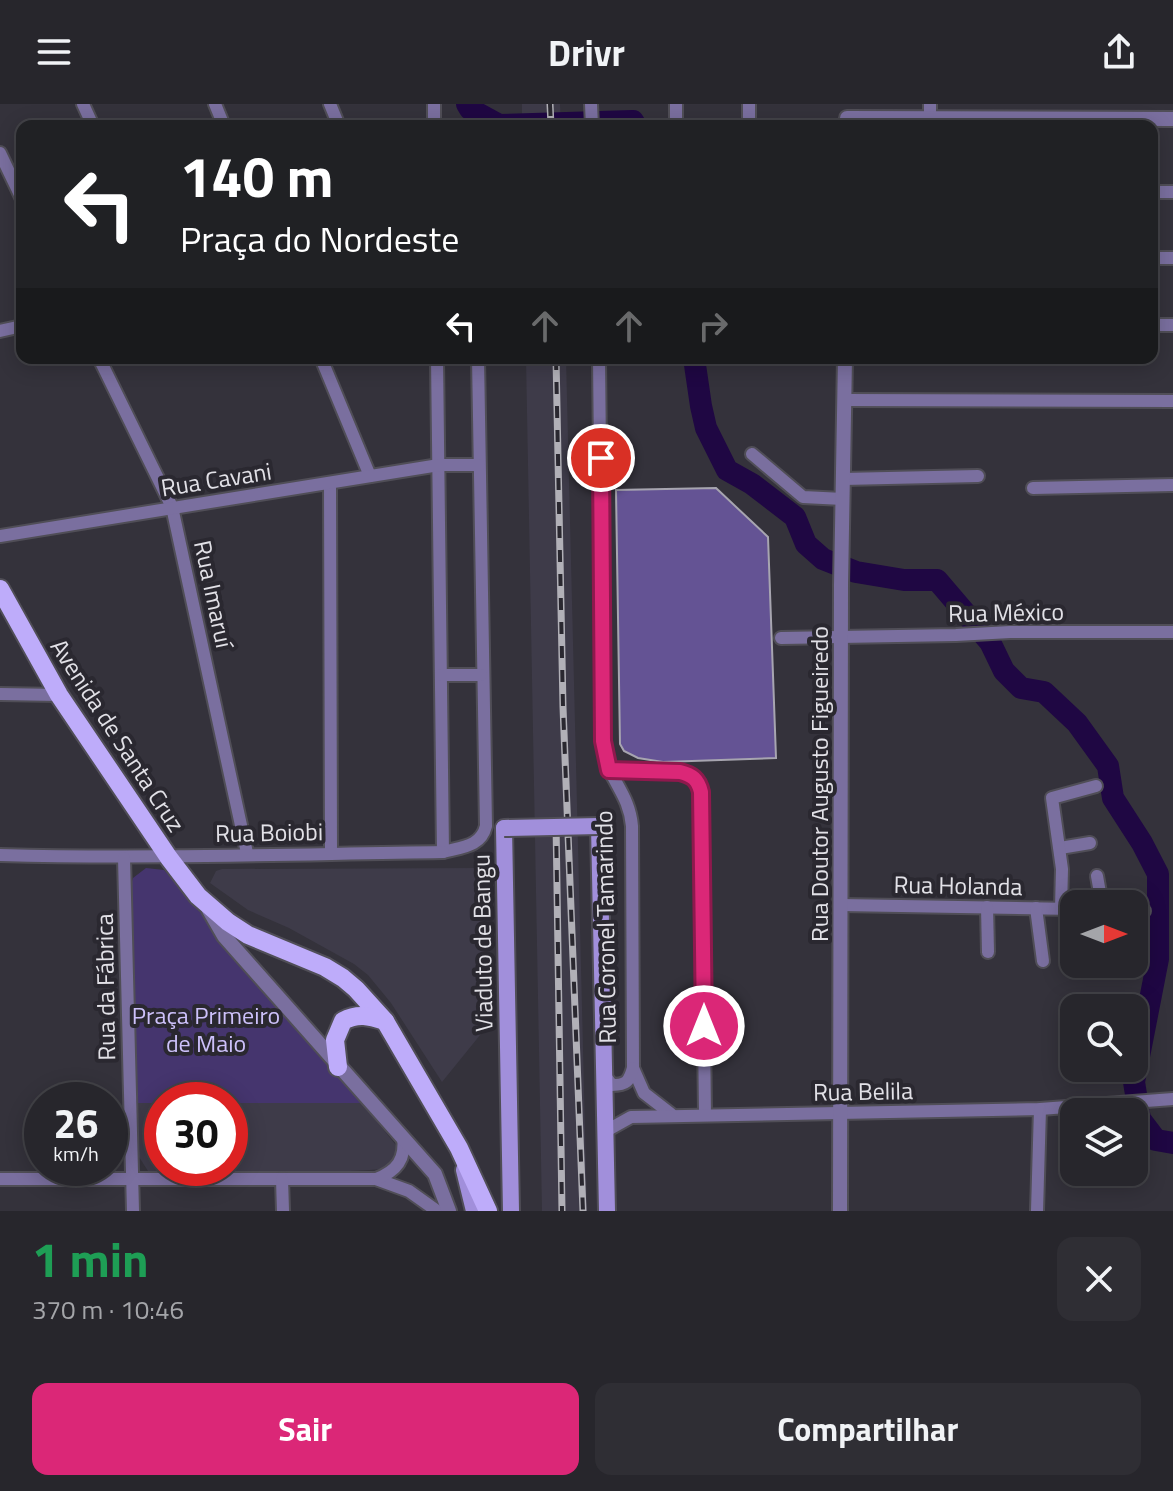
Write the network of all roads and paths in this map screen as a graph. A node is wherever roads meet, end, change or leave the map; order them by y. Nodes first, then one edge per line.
1 (930, 111) edge
2 (999, 111) edge
3 (1068, 111) edge
4 (1140, 111) edge
5 (847, 116) edge
6 (1173, 119) edge
7 (0, 153) edge
8 (16, 186) edge
9 (102, 364) edge
10 (323, 364) edge
11 (437, 364) edge
12 (478, 364) edge
13 (599, 364) edge
14 (845, 364) edge
15 (844, 400) junction
16 (1173, 401) edge
17 (752, 454) dead end
18 (439, 465) junction
19 (479, 465) junction
20 (370, 476) junction
21 (978, 476) dead end
22 (843, 479) junction
23 (330, 484) junction
24 (1173, 485) edge
25 (1033, 488) dead end
26 (843, 499) junction
27 (172, 507) junction
28 (0, 536) edge
29 (0, 589) edge
30 (1173, 632) edge
31 (840, 637) junction
32 (781, 638) dead end
33 (441, 675) junction
34 (481, 675) junction
35 (0, 694) edge
36 (59, 695) junction
37 (609, 770) junction
38 (1096, 786) dead end
39 (1090, 843) dead end
40 (1060, 848) junction
41 (443, 852) junction
42 (247, 853) junction
43 (331, 853) junction
44 (0, 855) edge
45 (124, 858) junction
46 (169, 858) junction
47 (1097, 876) dead end
48 (1065, 890) edge
49 (1100, 890) edge
50 (204, 901) junction
51 (841, 905) junction
52 (987, 907) junction
53 (1036, 908) junction
54 (1060, 908) edge
55 (988, 952) dead end
56 (1043, 961) dead end
57 (385, 1021) junction
58 (338, 1067) junction
59 (633, 1068) junction
60 (605, 1076) junction
61 (1170, 1099) edge
62 (1040, 1109) junction
63 (671, 1114) junction
64 (705, 1114) junction
65 (840, 1114) junction
66 (606, 1131) junction
67 (403, 1137) junction
68 (459, 1148) junction
69 (132, 1178) junction
70 (0, 1179) edge
71 (282, 1179) junction
72 (376, 1179) junction
73 (133, 1211) edge
74 (283, 1211) edge
75 (437, 1211) edge
76 (449, 1211) edge
77 (474, 1211) edge
78 (488, 1211) edge
79 (511, 1211) edge
80 (607, 1211) edge
81 (840, 1211) edge
82 (1037, 1211) edge

1 - 2 street
1 - 5 street
2 - 3 street
3 - 4 street
4 - 6 street
7 - 8 street
9 - 27 street, Rua Imaruí
10 - 20 street
11 - 18 street
12 - 19 street
13 - 37 street, Rua Coronel Tamarindo
14 - 15 street, Rua Doutor Augusto Figueiredo
15 - 16 street
15 - 22 street, Rua Doutor Augusto Figueiredo
17 - 26 street
18 - 19 street, Rua Cavani
18 - 20 street, Rua Cavani
18 - 33 street
19 - 34 street
20 - 23 street, Rua Cavani
21 - 22 street
22 - 26 street, Rua Doutor Augusto Figueiredo
23 - 27 street, Rua Cavani
23 - 43 street
24 - 25 street
26 - 31 street, Rua Doutor Augusto Figueiredo
27 - 28 street, Rua Cavani
27 - 42 street, Rua Imaruí
29 - 36 main road, Avenida de Santa Cruz
30 - 31 street, Rua México
31 - 32 street, Rua México
31 - 51 street, Rua Doutor Augusto Figueiredo
33 - 34 street
33 - 41 street
34 - 41 street
35 - 36 street
36 - 46 main road, Avenida de Santa Cruz
37 - 59 street, Rua Coronel Tamarindo
37 - 64 street
38 - 40 street
39 - 40 street
40 - 48 street
41 - 43 street, Rua Boiobi
42 - 43 street, Rua Boiobi
42 - 46 street, Rua Boiobi
44 - 45 street, Rua Boiobi
45 - 46 street, Rua Boiobi
45 - 69 street, Rua da Fábrica
46 - 50 main road, Avenida de Santa Cruz
47 - 49 street
50 - 57 main road, Avenida de Santa Cruz
50 - 58 street, Avenida de Santa Cruz
51 - 52 street, Rua Holanda
51 - 65 street, Rua Doutor Augusto Figueiredo
52 - 53 street, Rua Holanda
52 - 55 street
53 - 54 street, Rua Holanda
53 - 56 street
57 - 58 main road
57 - 68 main road, Avenida de Santa Cruz
58 - 67 street, Avenida de Santa Cruz
59 - 60 street, Rua Coronel Tamarindo
59 - 63 street, Rua Coronel Tamarindo
60 - 66 main road, Rua Coronel Tamarindo
60 - 79 main road, Viaduto de Bangu, bridge
61 - 62 street, Rua Belila
62 - 65 street, Rua Belila
62 - 82 street
63 - 64 street, Rua Belila
63 - 66 street, Rua Belila
64 - 65 street, Rua Belila
65 - 81 street, Rua Doutor Augusto Figueiredo
66 - 80 main road, Rua Coronel Tamarindo
67 - 72 street
67 - 76 street, Avenida de Santa Cruz
68 - 77 main road
68 - 78 main road, Avenida de Santa Cruz
69 - 70 street
69 - 71 street
69 - 73 street, Rua da Fábrica
71 - 72 street
71 - 74 street
72 - 75 street

